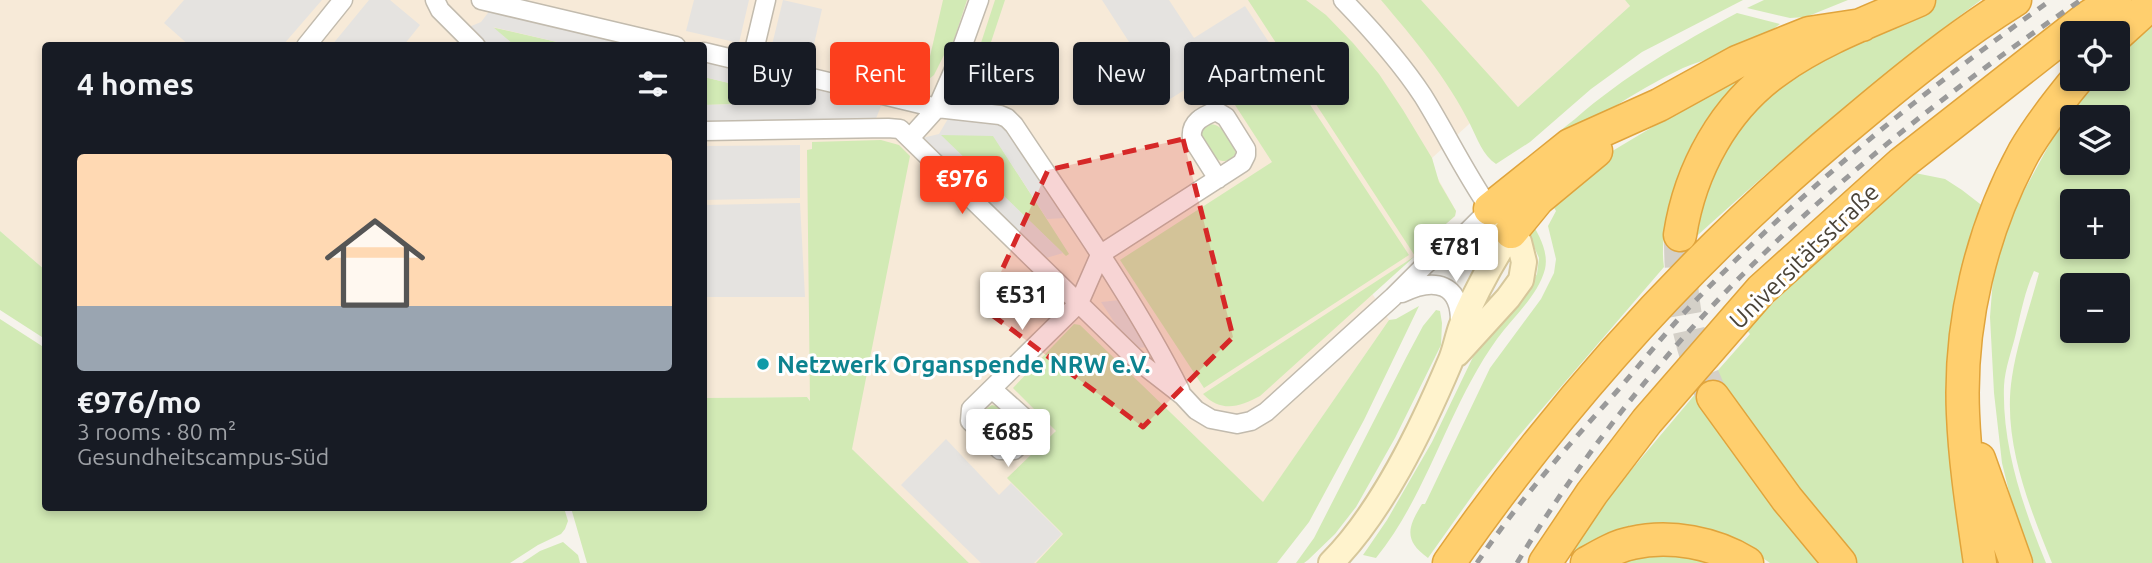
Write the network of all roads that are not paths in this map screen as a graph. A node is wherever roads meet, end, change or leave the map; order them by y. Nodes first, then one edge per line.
1 (343, 0) edge
2 (435, 0) edge
3 (481, 0) edge
4 (766, 0) edge
5 (979, 0) edge
6 (1343, 0) edge
7 (1919, 0) edge
8 (2015, 0) edge
9 (2115, 0) edge
10 (2152, 3) edge
11 (2130, 23) edge
12 (1862, 25) junction
13 (309, 42) edge
14 (472, 42) edge
15 (659, 42) edge
16 (756, 42) edge
17 (707, 53) edge
18 (728, 58) edge
19 (816, 79) edge
20 (2067, 91) edge
21 (1659, 105) junction
22 (937, 108) junction
23 (707, 131) edge
24 (910, 138) junction
25 (1218, 179) dead end
26 (1490, 209) junction
27 (1511, 232) junction
28 (1680, 235) tunnel mouth
29 (1100, 255) junction
30 (1392, 297) junction
31 (1079, 303) junction
32 (1460, 329) junction
33 (1452, 359) junction
34 (992, 389) dead end
35 (1183, 396) junction
36 (1713, 397) tunnel mouth
37 (1963, 413) junction
38 (1331, 563) edge
39 (1449, 563) edge
40 (1545, 563) edge
41 (1587, 563) edge
42 (1747, 563) edge
43 (1840, 563) edge
44 (1980, 563) edge
45 (2016, 563) edge

1 - 13 street
2 - 14 street
3 - 15 street
4 - 16 street
5 - 22 street
6 - 26 street
7 - 12 highway
8 - 39 highway
9 - 40 highway, Universitätsstraße
10 - 11 highway
12 - 21 highway
12 - 28 highway
17 - 18 street
19 - 22 street
20 - 37 highway
21 - 26 highway
21 - 27 highway
22 - 24 street
22 - 29 street
23 - 24 street
24 - 31 street
25 - 29 street
26 - 27 street
26 - 30 street
27 - 32 street
27 - 33 street
29 - 31 street
29 - 35 street
30 - 32 street
30 - 35 street
31 - 34 street
31 - 35 street
32 - 33 street
33 - 38 street
36 - 43 highway
37 - 44 highway
37 - 45 highway
41 - 42 highway

